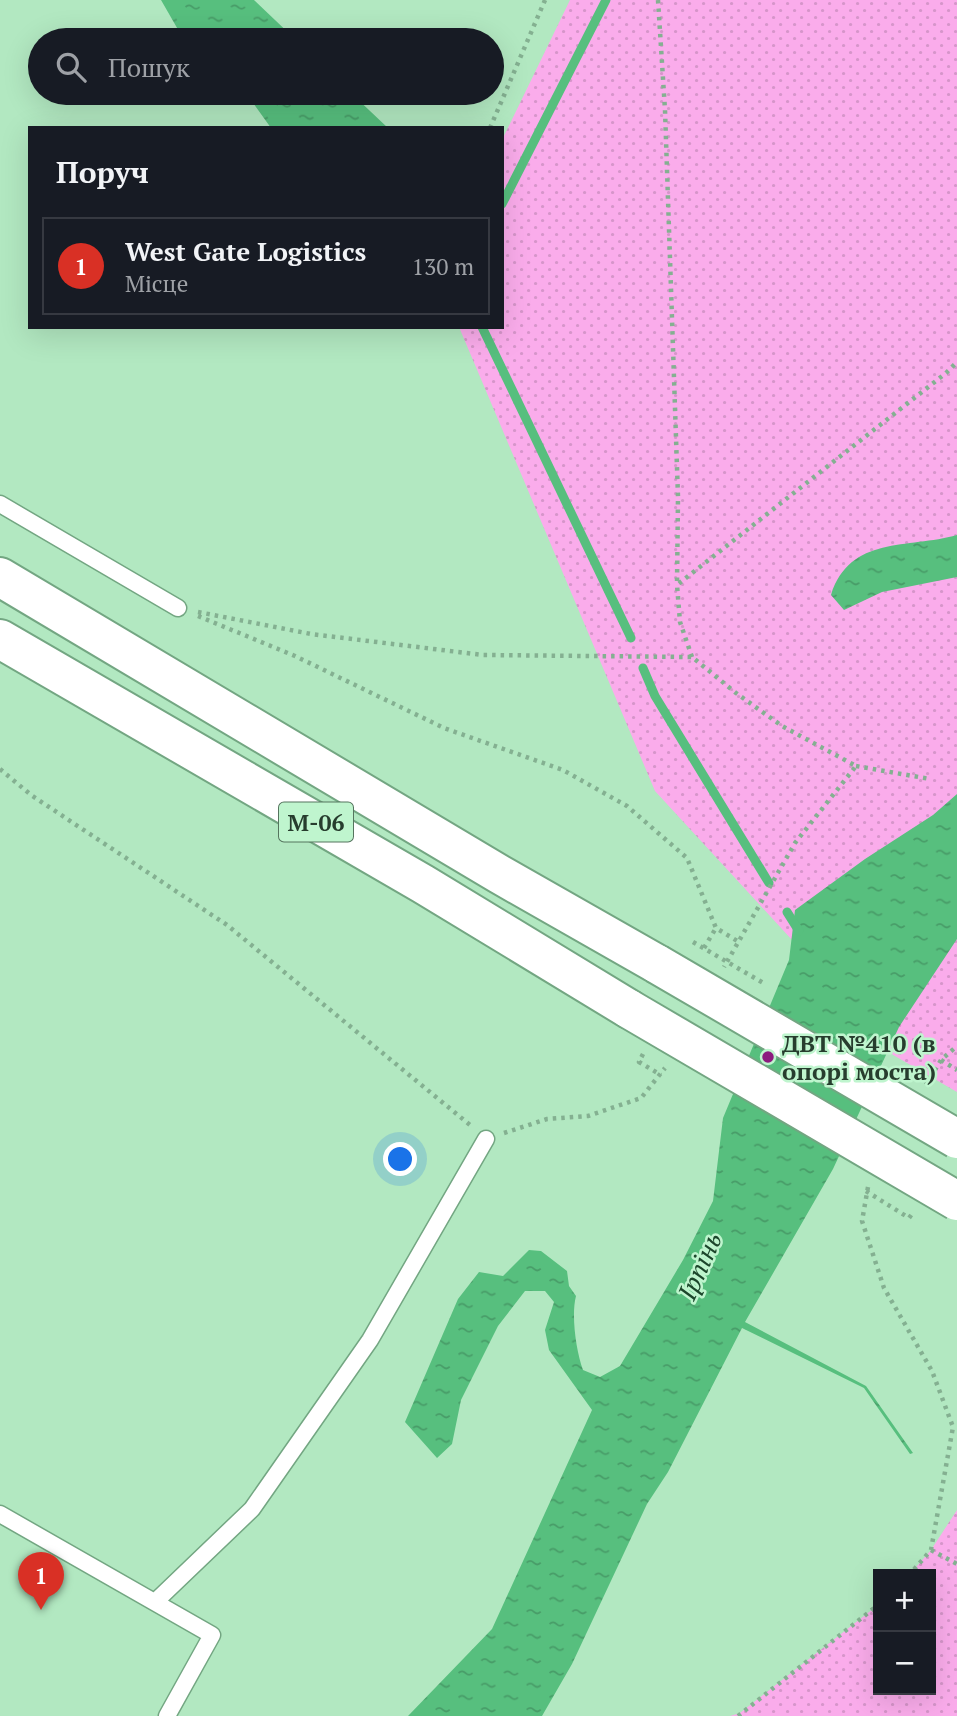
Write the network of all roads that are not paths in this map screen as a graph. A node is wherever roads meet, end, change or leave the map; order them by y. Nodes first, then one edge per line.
1 (0, 503) edge
2 (0, 577) edge
3 (178, 608) road end
4 (0, 639) edge
5 (486, 1139) dead end
6 (957, 1139) edge
7 (957, 1201) edge
8 (0, 1514) edge
9 (155, 1602) junction
10 (167, 1716) edge

1 - 3 lane
2 - 6 highway, М-06, bridge
4 - 7 highway, М-06, bridge
5 - 9 lane
8 - 9 lane
9 - 10 lane

